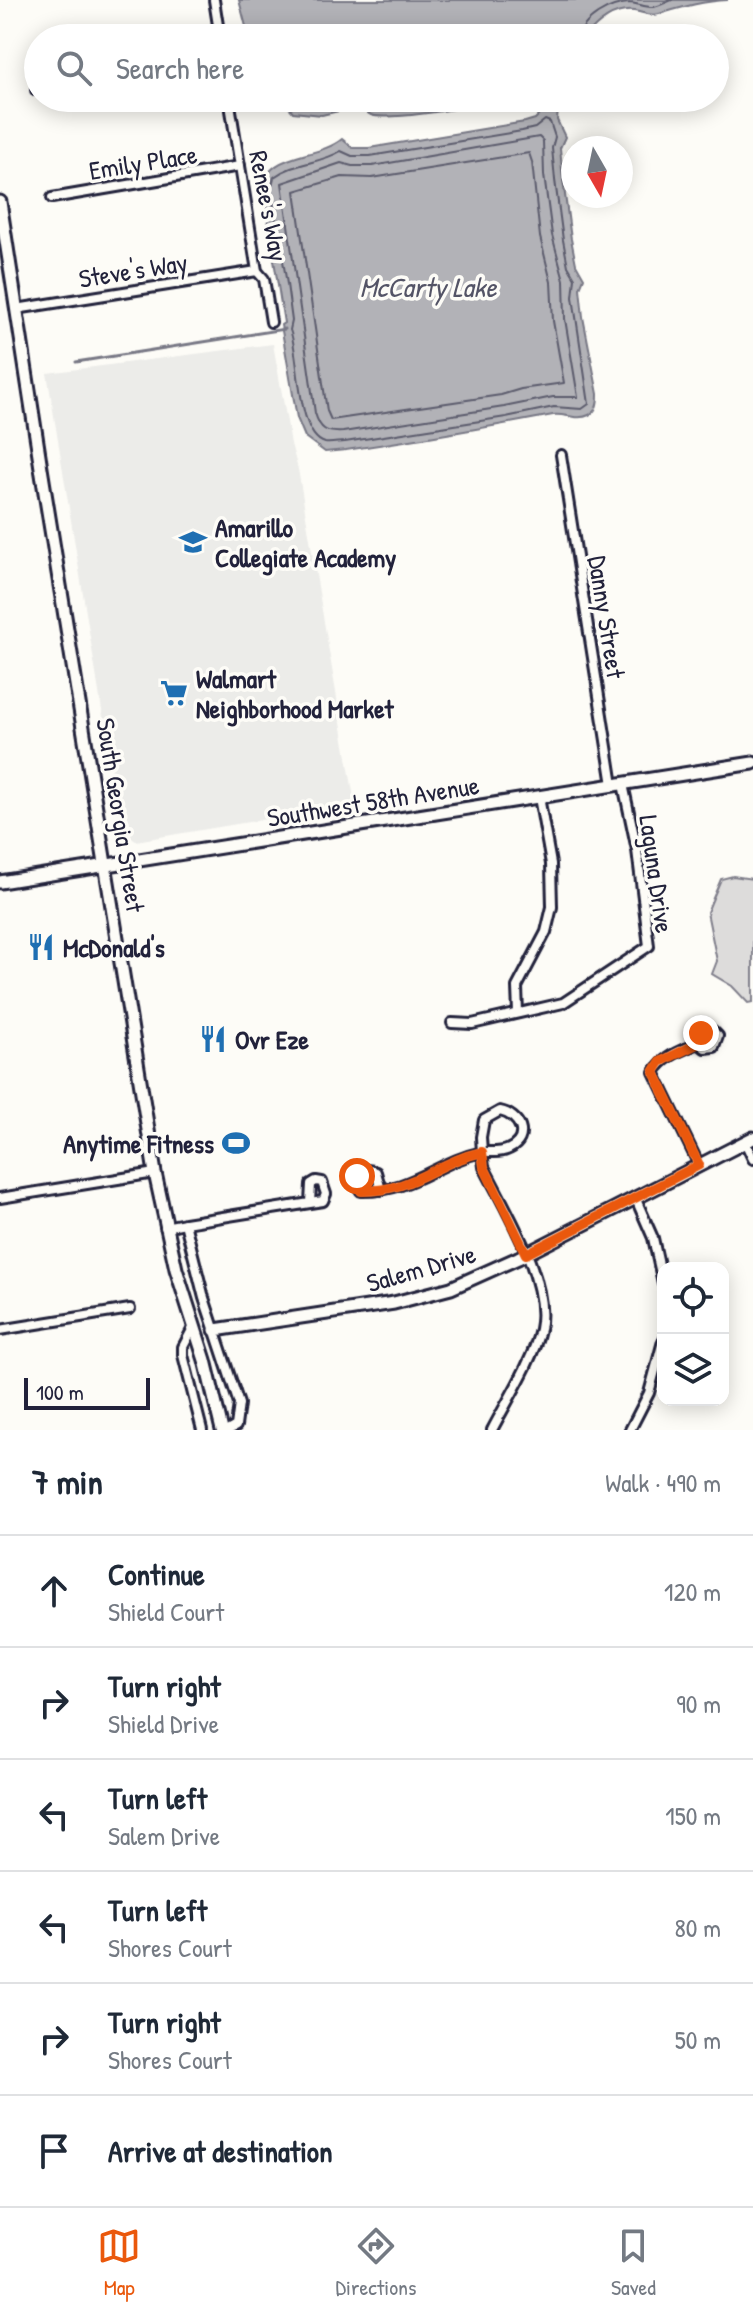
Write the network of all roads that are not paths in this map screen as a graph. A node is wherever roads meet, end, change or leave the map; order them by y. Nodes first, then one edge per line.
1 (214, 0) edge
2 (218, 24) edge
3 (231, 112) edge
4 (240, 166) junction
5 (52, 198) dead end
6 (0, 202) edge
7 (257, 271) junction
8 (16, 309) junction
9 (271, 322) dead end
10 (561, 455) dead end
11 (753, 763) edge
12 (618, 784) junction
13 (539, 797) junction
14 (107, 866) junction
15 (0, 882) edge
16 (518, 1013) junction
17 (452, 1023) dead end
18 (699, 1043) dead end
19 (749, 1140) edge
20 (482, 1152) junction
21 (753, 1159) edge
22 (699, 1165) junction
23 (155, 1173) junction
24 (381, 1190) dead end
25 (635, 1197) junction
26 (0, 1198) edge
27 (310, 1203) dead end
28 (185, 1223) junction
29 (165, 1227) junction
30 (526, 1254) junction
31 (658, 1262) edge
32 (130, 1309) dead end
33 (194, 1326) junction
34 (0, 1330) edge
35 (215, 1330) junction
36 (657, 1363) edge
37 (202, 1430) edge
38 (222, 1430) edge
39 (229, 1430) edge
40 (492, 1430) edge
41 (630, 1430) edge

1 - 2 street
3 - 4 street, Renee's Way
4 - 5 street, Emily Place
4 - 7 street, Renee's Way
6 - 8 main road, South Georgia Street
7 - 8 street, Steve's Way
7 - 9 street, Renee's Way
8 - 14 main road, South Georgia Street
10 - 12 street, Danny Street
11 - 12 main road, Southwest 58th Avenue
12 - 13 main road, Southwest 58th Avenue
12 - 16 street, Laguna Drive
13 - 14 main road, Southwest 58th Avenue
13 - 16 street
14 - 15 main road, Southwest 58th Avenue
14 - 23 main road, South Georgia Street
16 - 17 street, Laguna Drive
18 - 22 street
19 - 21 street
19 - 22 main road, Salem Drive
20 - 20 street
20 - 24 street
20 - 30 street
22 - 25 main road, Salem Drive
23 - 26 street
23 - 29 main road, South Georgia Street
25 - 30 main road, Salem Drive
25 - 31 street
27 - 28 street
28 - 29 street
28 - 35 street
29 - 33 main road, South Georgia Street
30 - 35 main road, Salem Drive
30 - 40 street
32 - 34 street
33 - 37 street
33 - 38 main road, South Georgia Street
35 - 39 street
36 - 41 street

